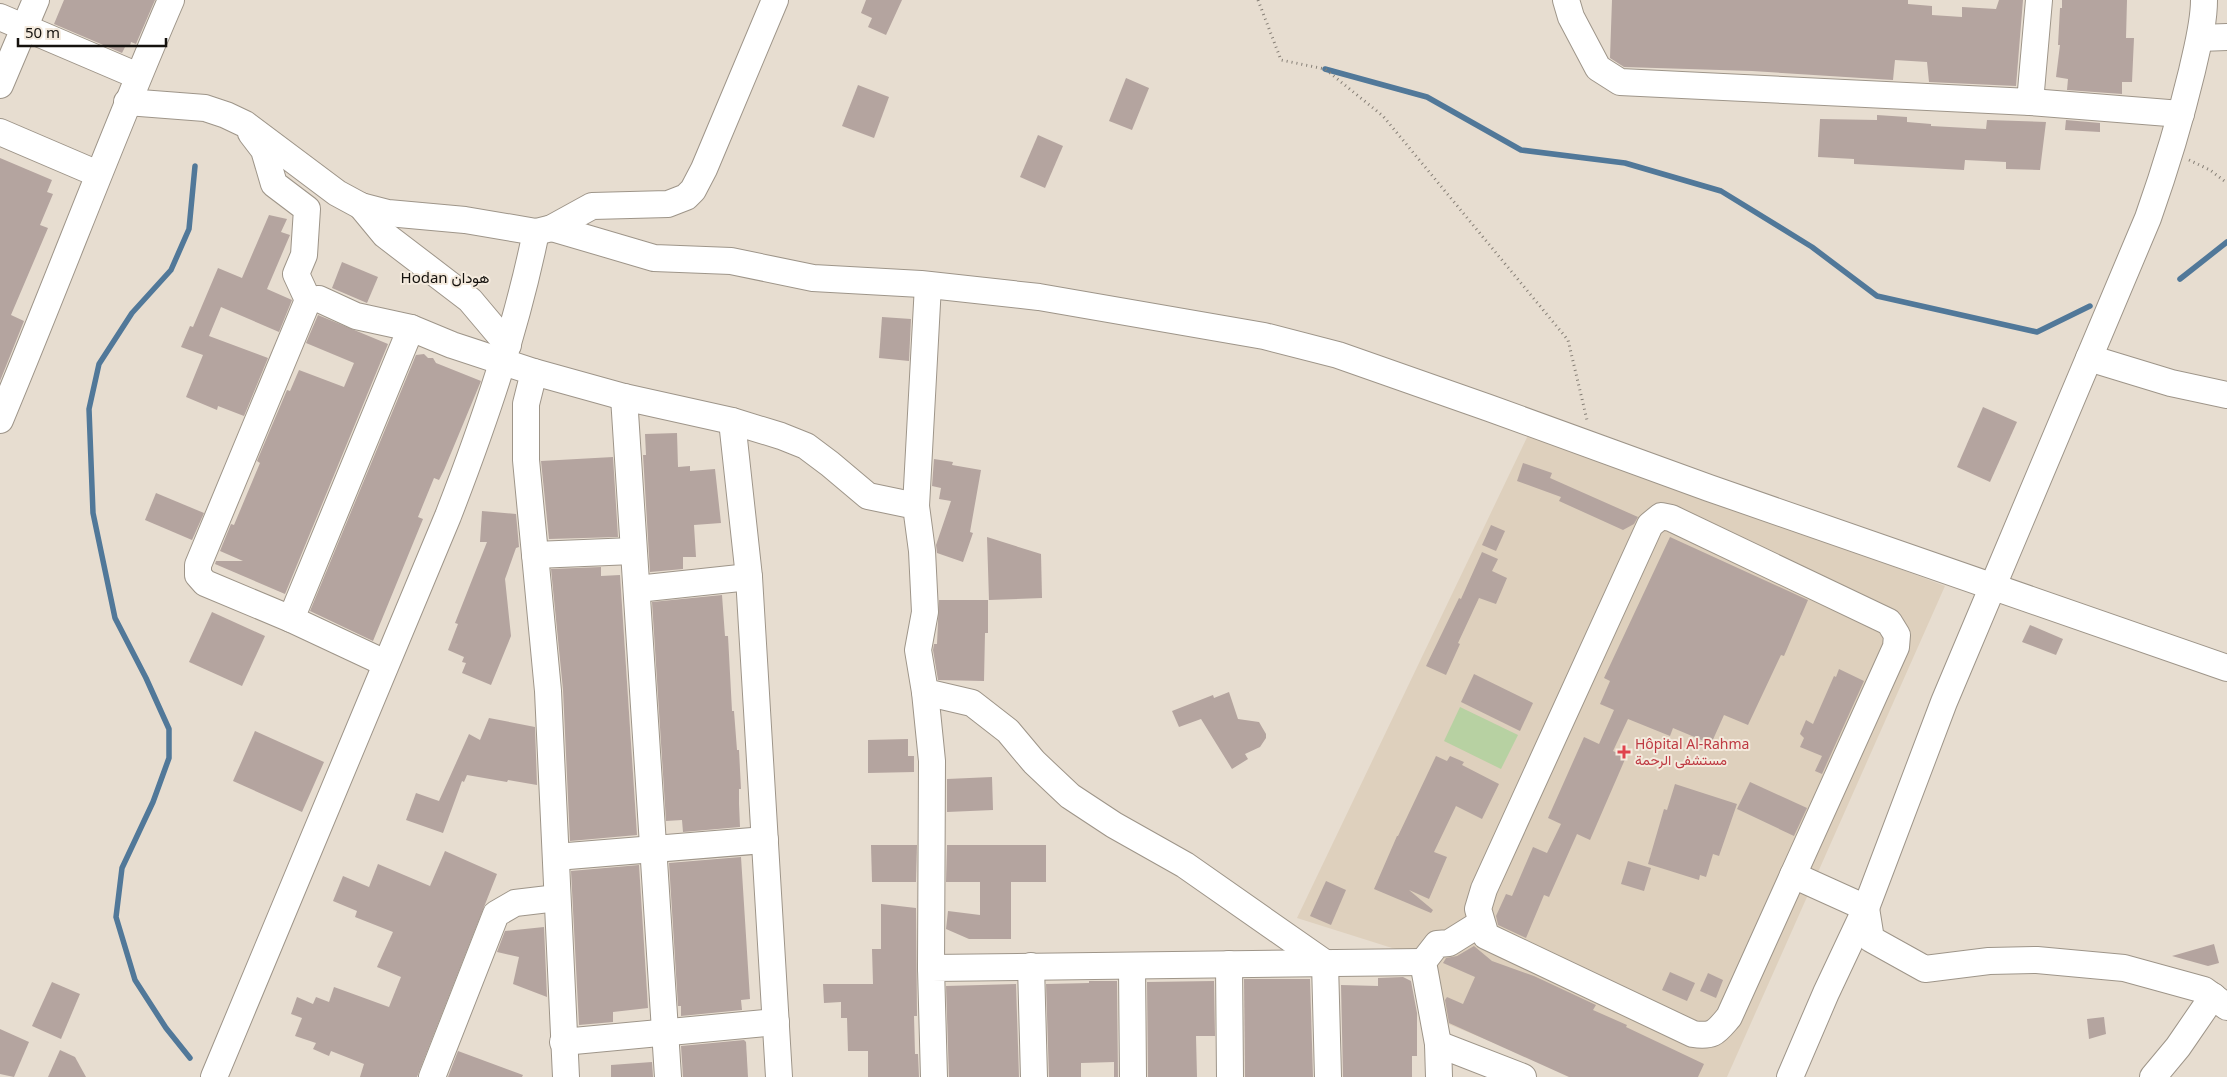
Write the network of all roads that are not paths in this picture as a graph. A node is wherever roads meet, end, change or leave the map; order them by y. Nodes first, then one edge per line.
1 (36, 0) edge
2 (171, 0) edge
3 (775, 0) edge
4 (1566, 0) edge
5 (2039, 0) edge
6 (2204, 0) edge
7 (0, 17) edge
8 (24, 28) junction
9 (2227, 37) edge
10 (2200, 38) junction
11 (138, 76) junction
12 (0, 85) edge
13 (128, 102) junction
14 (2030, 102) junction
15 (2181, 114) junction
16 (245, 124) junction
17 (0, 132) edge
18 (98, 174) junction
19 (361, 206) junction
20 (544, 230) junction
21 (928, 285) junction
22 (308, 300) junction
23 (411, 328) junction
24 (506, 354) junction
25 (2089, 358) junction
26 (534, 372) junction
27 (2227, 394) edge
28 (624, 397) junction
29 (1, 415) edge
30 (732, 421) junction
31 (916, 506) junction
32 (633, 550) junction
33 (535, 555) junction
34 (748, 578) junction
35 (1992, 587) junction
36 (637, 589) junction
37 (291, 620) junction
38 (385, 663) junction
39 (2227, 668) edge
40 (925, 692) junction
41 (765, 840) junction
42 (652, 848) junction
43 (556, 857) junction
44 (1793, 875) junction
45 (557, 898) junction
46 (1866, 908) junction
47 (1481, 923) junction
48 (1424, 962) junction
49 (1325, 963) junction
50 (1229, 964) junction
51 (1031, 966) junction
52 (1132, 966) junction
53 (932, 968) junction
54 (2220, 1002) edge
55 (776, 1022) junction
56 (665, 1031) junction
57 (563, 1042) junction
58 (1438, 1044) junction
59 (214, 1077) edge
60 (432, 1077) edge
61 (566, 1077) edge
62 (668, 1077) edge
63 (779, 1077) edge
64 (934, 1077) edge
65 (1034, 1077) edge
66 (1133, 1077) edge
67 (1230, 1077) edge
68 (1328, 1077) edge
69 (1439, 1077) edge
70 (1523, 1077) edge
71 (1790, 1077) edge
72 (2152, 1077) edge

1 - 8 street
2 - 11 street
3 - 20 street
4 - 14 street
5 - 14 street
6 - 10 street
7 - 8 street
8 - 11 street
8 - 12 street
9 - 10 street
10 - 15 street
11 - 13 street
13 - 16 street
13 - 18 street
14 - 15 street
15 - 25 street
16 - 19 street
16 - 22 street
17 - 18 street
18 - 29 street
19 - 20 street
19 - 24 street
20 - 21 street
20 - 24 street
21 - 31 street
21 - 35 street
22 - 23 street
22 - 37 street
23 - 24 street
23 - 37 street
24 - 26 street
24 - 38 street
25 - 27 street
25 - 35 street
26 - 28 street
26 - 33 street
28 - 30 street
28 - 32 street
30 - 31 street
30 - 34 street
31 - 40 street
32 - 33 street
32 - 36 street
33 - 43 street
34 - 36 street
34 - 41 street
35 - 39 street
35 - 46 street
36 - 42 street
37 - 38 street
38 - 59 street
40 - 49 street
40 - 53 street
41 - 42 street
41 - 55 street
42 - 43 street
42 - 56 street
43 - 45 street
44 - 46 street
44 - 47 street
44 - 47 street
45 - 57 street
45 - 60 street
46 - 54 street
46 - 71 street
47 - 48 street
48 - 49 street
48 - 58 street
49 - 50 street
49 - 68 street
50 - 52 street
50 - 67 street
51 - 52 street
51 - 53 street
51 - 65 street
52 - 66 street
53 - 64 street
54 - 72 street
55 - 56 street
55 - 63 street
56 - 57 street
56 - 62 street
57 - 61 street
58 - 69 street
58 - 70 street

